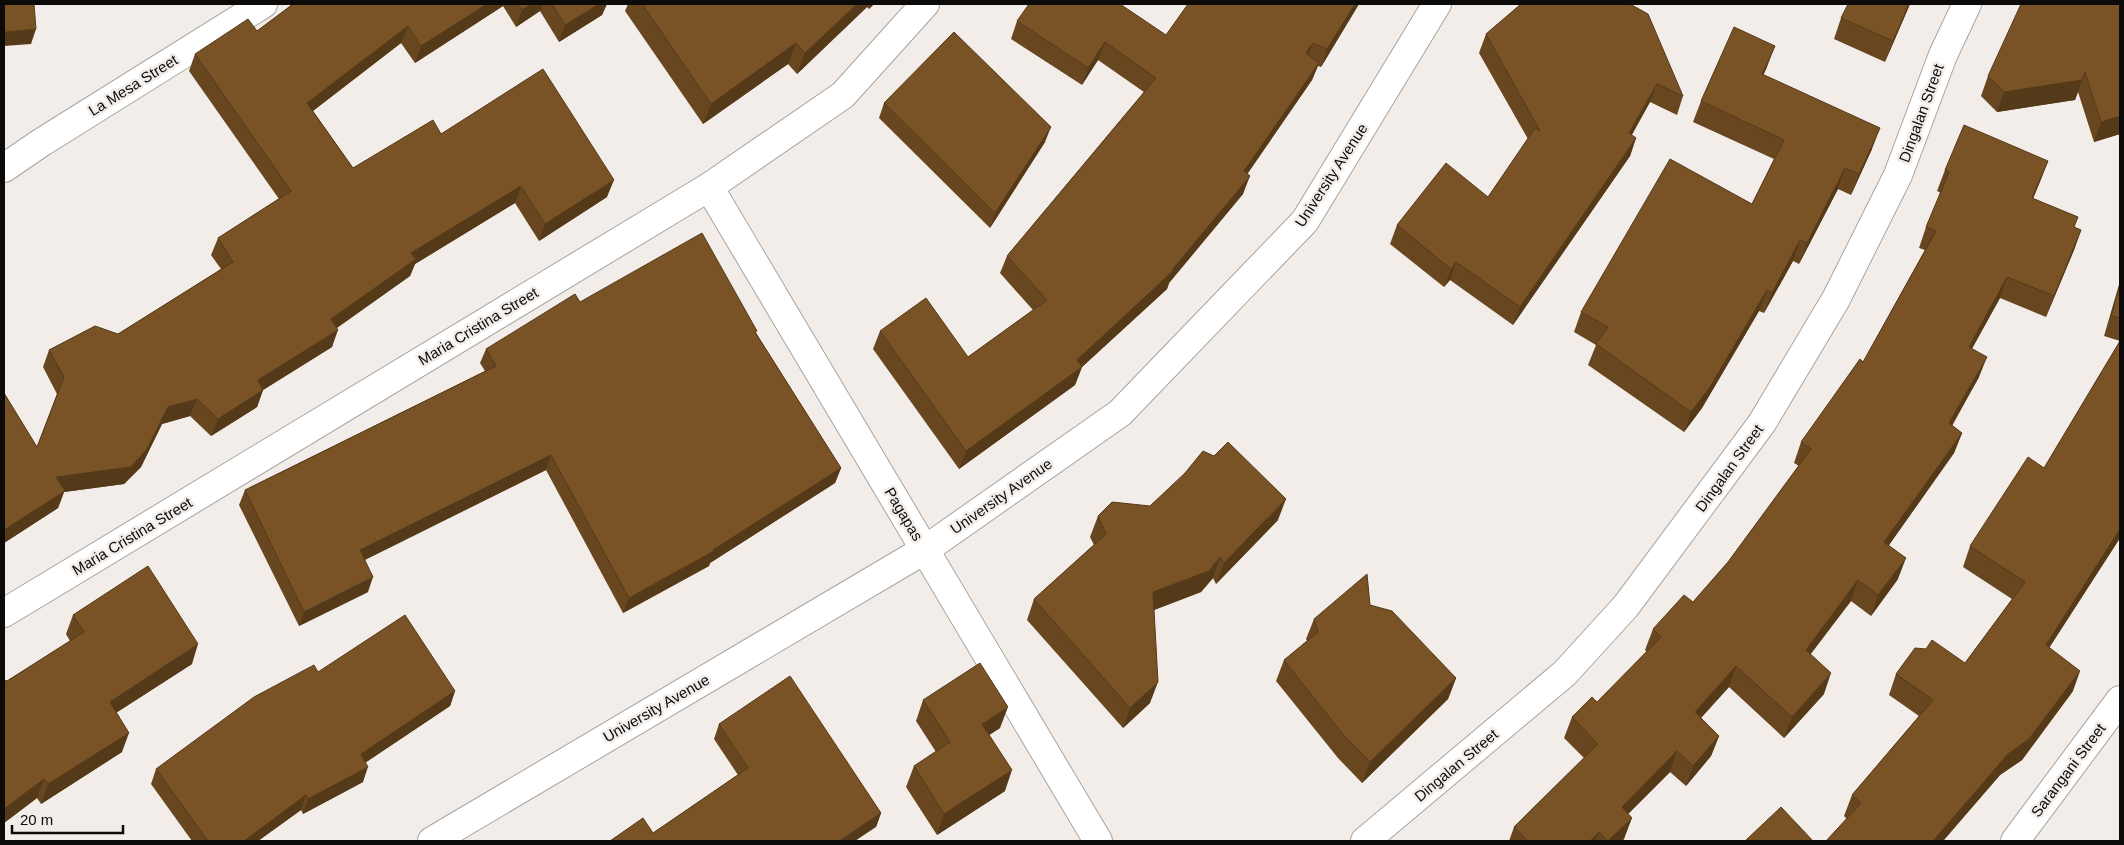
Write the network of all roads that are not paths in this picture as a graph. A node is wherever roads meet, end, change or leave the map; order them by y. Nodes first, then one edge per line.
1 (263, 4) edge
2 (924, 4) edge
3 (1437, 4) edge
4 (1967, 4) edge
5 (4, 168) edge
6 (709, 187) junction
7 (926, 549) junction
8 (4, 613) edge
9 (2120, 700) edge
10 (432, 841) edge
11 (1098, 841) edge
12 (1365, 841) edge
13 (2015, 841) edge

1 - 5 street, La Mesa Street
2 - 6 street, Maria Cristina Street
3 - 7 street, University Avenue
4 - 12 street, Dingalan Street
6 - 7 street, Pagapas
6 - 8 street, Maria Cristina Street
7 - 10 street, University Avenue
7 - 11 street, Pagapas
9 - 13 street, Sarangani Street

